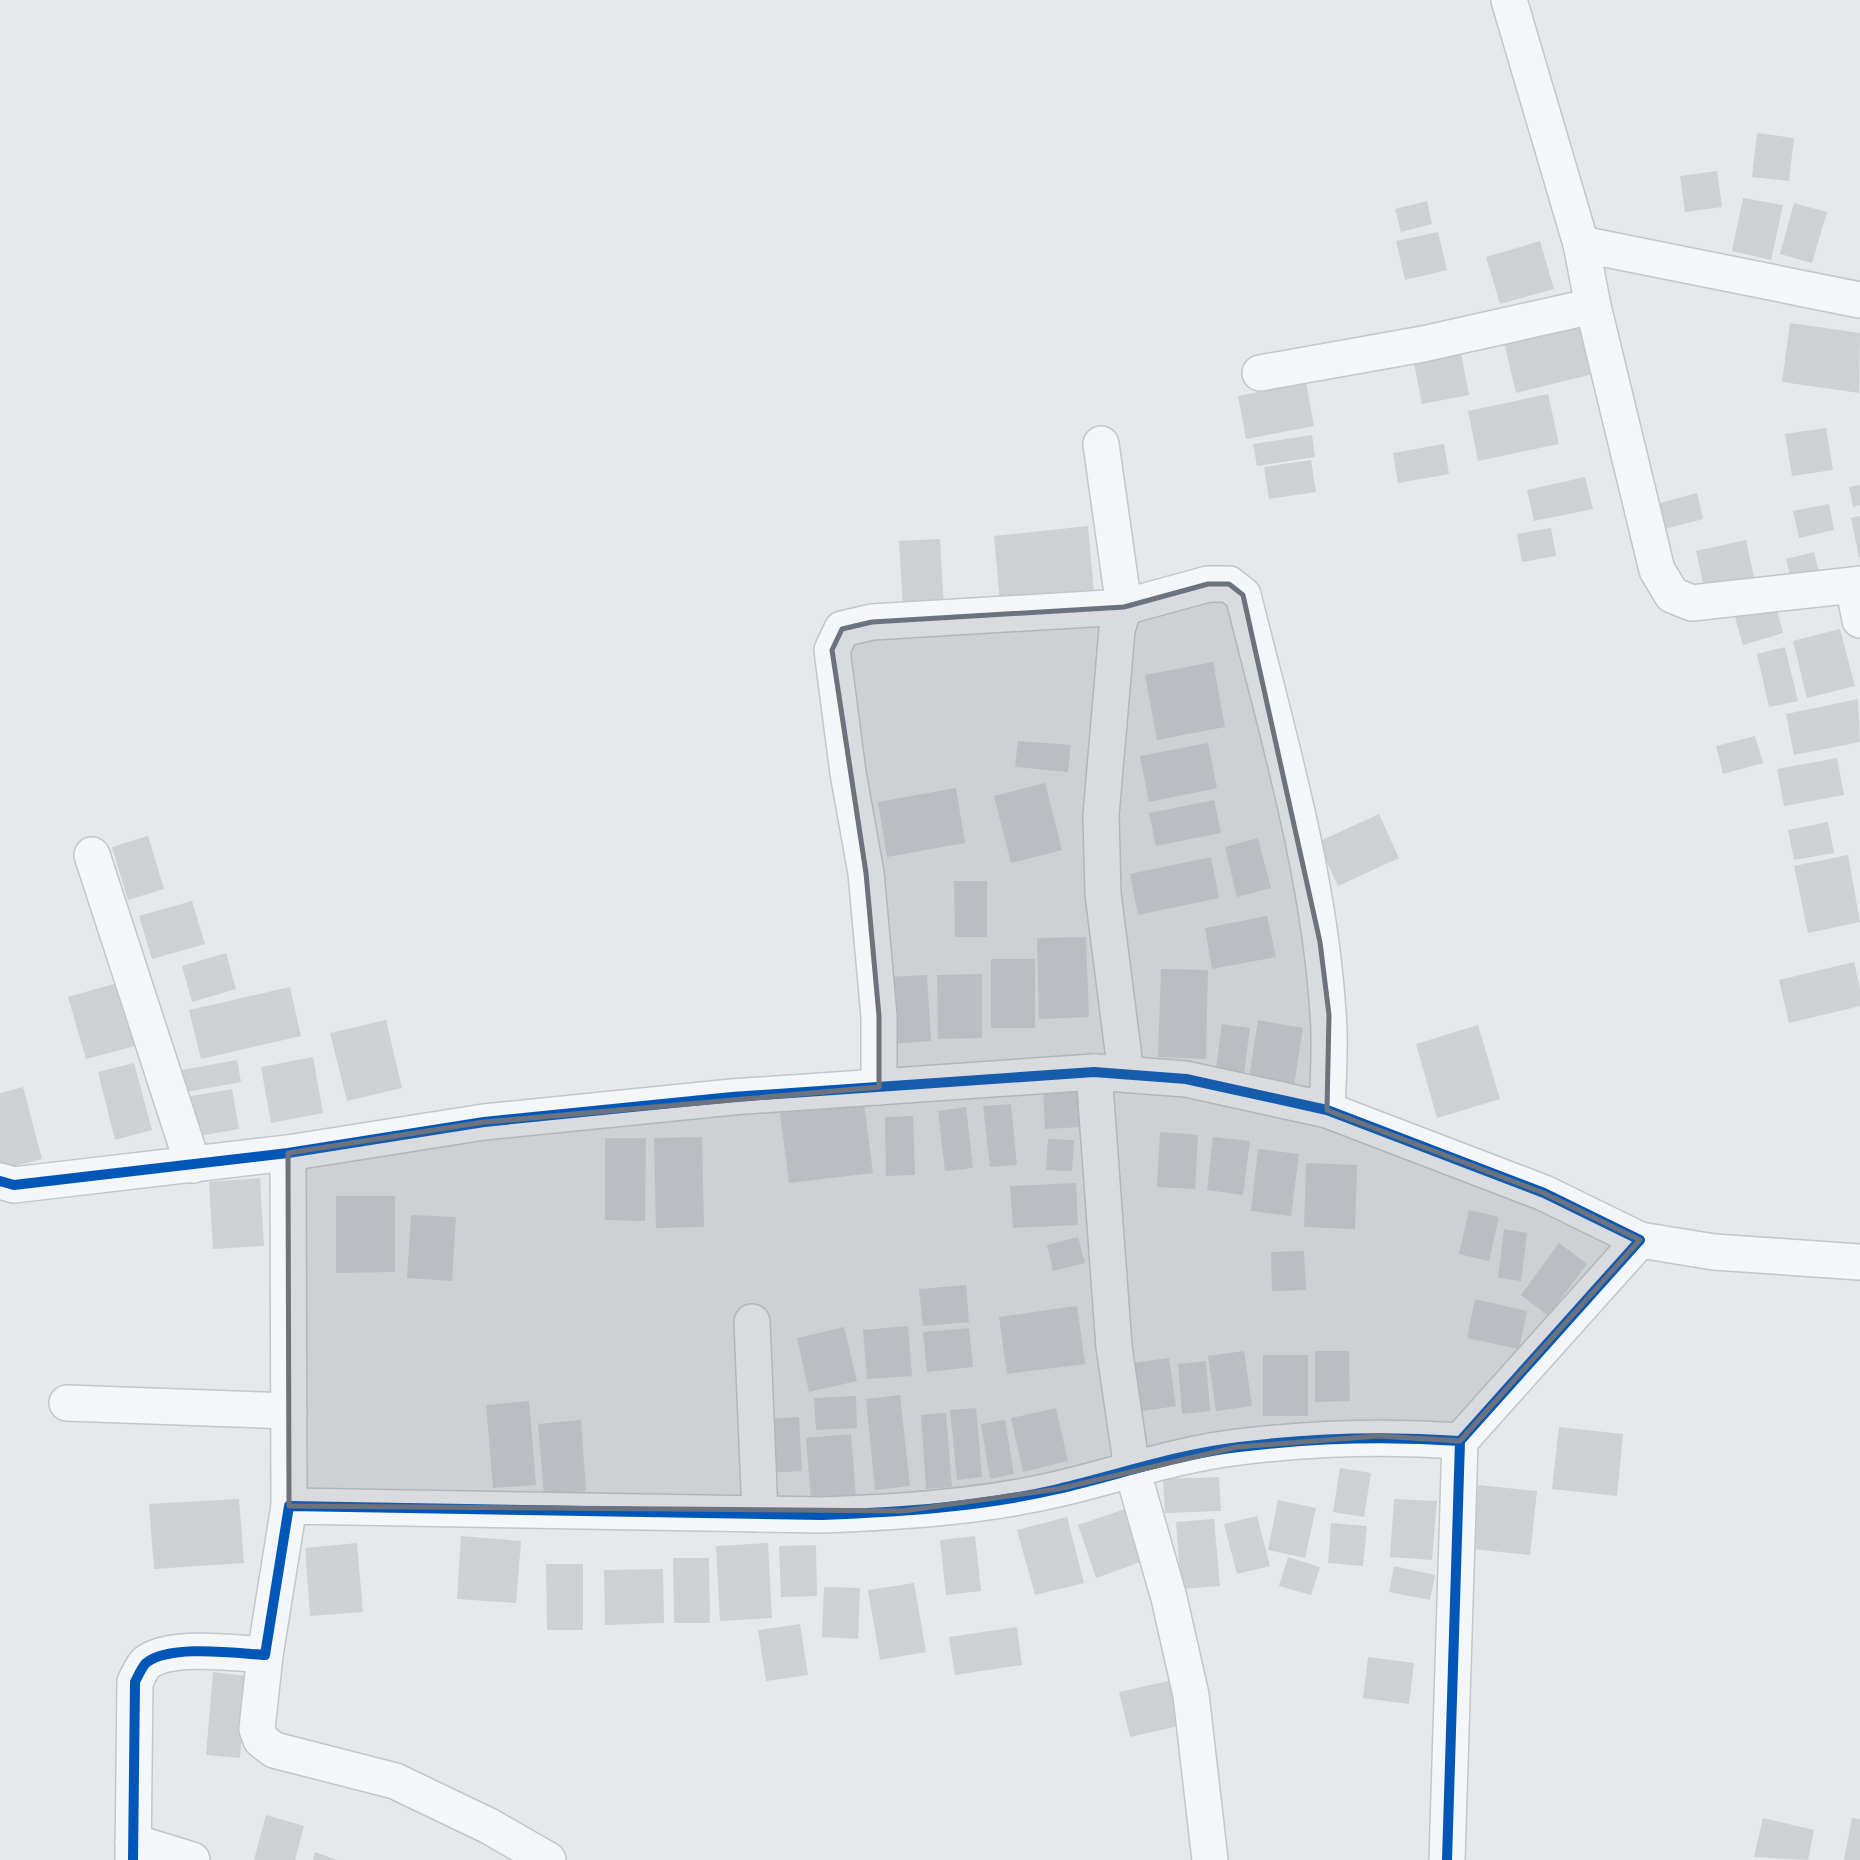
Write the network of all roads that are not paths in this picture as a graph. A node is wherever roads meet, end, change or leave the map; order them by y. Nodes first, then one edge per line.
1 (1509, 0) edge
2 (1581, 244) junction
3 (1860, 300) edge
4 (1592, 306) junction
5 (1260, 373) dead end
6 (1101, 444) dead end
7 (1856, 585) edge
8 (1124, 607) junction
9 (1860, 620) edge
10 (92, 855) dead end
11 (1110, 1073) junction
12 (878, 1087) junction
13 (1327, 1110) junction
14 (288, 1153) junction
15 (193, 1165) junction
16 (0, 1181) edge
17 (1640, 1240) junction
18 (1860, 1262) edge
19 (752, 1322) dead end
20 (67, 1403) dead end
21 (289, 1411) junction
22 (1461, 1441) junction
23 (1132, 1469) junction
24 (289, 1506) junction
25 (760, 1514) junction
26 (265, 1655) junction
27 (133, 1851) edge
28 (192, 1860) edge
29 (548, 1860) edge
30 (1210, 1860) edge
31 (1447, 1860) edge

1 - 2 street
2 - 3 street
2 - 4 street
4 - 5 street
4 - 7 street
6 - 8 street
7 - 9 street
8 - 11 street
8 - 12 street
8 - 13 street
10 - 15 street
11 - 12 street
11 - 13 street
11 - 23 street
12 - 14 street
13 - 17 street
14 - 15 street
14 - 21 street
15 - 16 street
17 - 18 street
17 - 22 street
19 - 25 street
20 - 21 street
21 - 24 street
22 - 23 street
22 - 31 street
23 - 25 street
23 - 30 street
24 - 25 street
24 - 26 street
26 - 27 street
26 - 29 street
27 - 28 street

